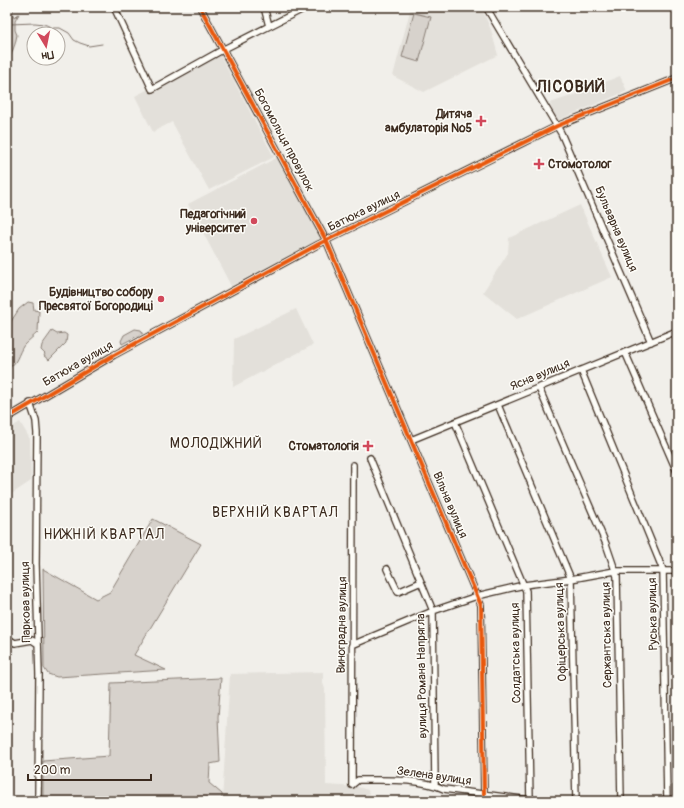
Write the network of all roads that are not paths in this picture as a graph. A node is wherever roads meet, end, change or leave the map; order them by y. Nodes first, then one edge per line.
1 (114, 7) edge
2 (200, 7) edge
3 (264, 7) edge
4 (307, 7) edge
5 (486, 7) edge
6 (269, 26) junction
7 (224, 49) junction
8 (677, 78) edge
9 (557, 126) junction
10 (326, 240) junction
11 (677, 331) edge
12 (651, 342) junction
13 (625, 352) junction
14 (581, 370) junction
15 (539, 388) junction
16 (30, 404) junction
17 (498, 405) junction
18 (7, 418) edge
19 (455, 422) junction
20 (411, 440) junction
21 (370, 458) dead end
22 (353, 465) dead end
23 (677, 472) edge
24 (387, 569) dead end
25 (663, 570) junction
26 (615, 571) junction
27 (677, 571) edge
28 (571, 579) junction
29 (421, 582) junction
30 (524, 586) junction
31 (477, 596) junction
32 (434, 612) junction
33 (7, 638) edge
34 (38, 644) junction
35 (352, 646) junction
36 (352, 785) joint
37 (435, 785) junction
38 (484, 794) junction
39 (530, 800) edge
40 (38, 801) edge
41 (537, 801) edge
42 (576, 801) edge
43 (621, 801) edge
44 (667, 801) edge

1 - 7 street
2 - 7 street, Богомольця провулок
3 - 6 street
4 - 6 street
5 - 9 street, Бульварна вулиця
6 - 7 street
7 - 10 street, Богомольця провулок
8 - 9 street, Батюка вулиця
9 - 10 street, Батюка вулиця
9 - 12 street, Бульварна вулиця
10 - 16 street, Батюка вулиця
10 - 20 street, Вільна вулиця
11 - 12 street, Ясна вулиця
12 - 13 street, Ясна вулиця
13 - 14 street, Ясна вулиця
13 - 23 street
14 - 15 street, Ясна вулиця
14 - 25 street, Руська вулиця
15 - 17 street, Ясна вулиця
15 - 26 street, Сержантська вулиця
16 - 18 street, Батюка вулиця
16 - 34 street, Паркова вулиця
17 - 19 street, Ясна вулиця
17 - 28 street, Офіцерська вулиця
19 - 20 street, Ясна вулиця
19 - 30 street, Солдатська вулиця
20 - 31 street, Вільна вулиця
21 - 29 street, вулиця Романа Напрягла
22 - 35 street, Виноградна вулиця
24 - 29 street
25 - 26 street
25 - 27 street
25 - 44 street, Руська вулиця
26 - 28 street
26 - 43 street, Сержантська вулиця
28 - 30 street
28 - 42 street, Офіцерська вулиця
29 - 32 street, вулиця Романа Напрягла
30 - 31 street
30 - 39 street, Солдатська вулиця
31 - 32 street
31 - 38 street, Вільна вулиця
32 - 35 street
32 - 37 street, вулиця Романа Напрягла
33 - 34 street
34 - 40 street, Паркова вулиця
35 - 36 street, Виноградна вулиця
36 - 37 street, Зелена вулиця
37 - 38 street, Зелена вулиця
38 - 39 street, Зелена вулиця
39 - 41 street, Зелена вулиця

